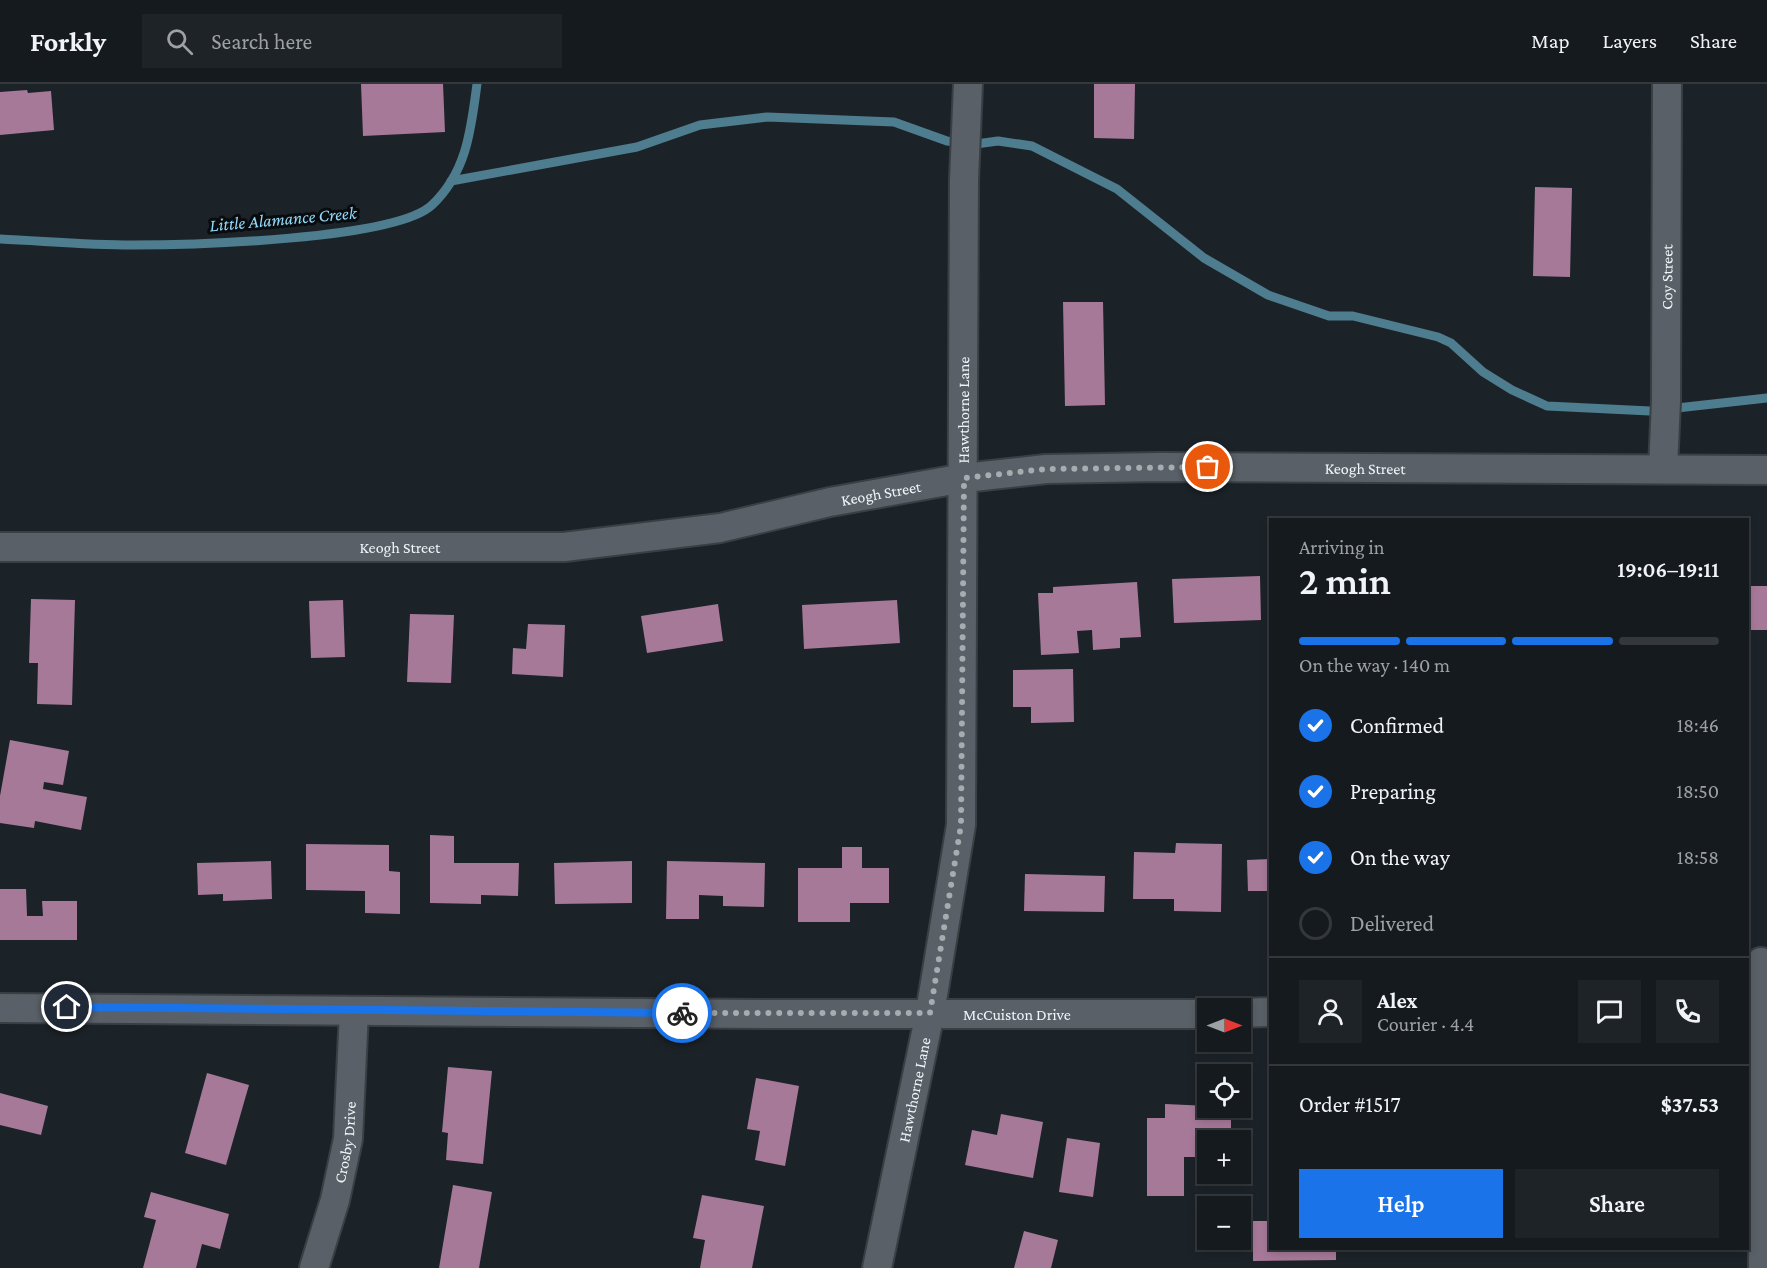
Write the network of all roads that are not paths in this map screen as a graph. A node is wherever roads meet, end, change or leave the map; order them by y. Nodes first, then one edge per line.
1 (968, 84) edge
2 (1667, 84) edge
3 (1663, 470) junction
4 (1767, 470) edge
5 (964, 478) junction
6 (0, 547) edge
7 (1758, 962) edge
8 (0, 1008) edge
9 (354, 1011) junction
10 (1269, 1012) edge
11 (930, 1013) junction
12 (1251, 1013) edge
13 (1197, 1014) edge
14 (315, 1268) edge
15 (877, 1268) edge
16 (1763, 1268) edge

1 - 5 street, Hawthorne Lane
2 - 3 street, Coy Street
3 - 4 street, Keogh Street
3 - 5 street, Keogh Street
5 - 6 street, Keogh Street
5 - 11 street, Hawthorne Lane
7 - 16 street
8 - 9 street, McCuiston Drive
9 - 11 street, McCuiston Drive
9 - 14 street, Crosby Drive
10 - 12 street
11 - 13 street, McCuiston Drive
11 - 15 street, Hawthorne Lane

